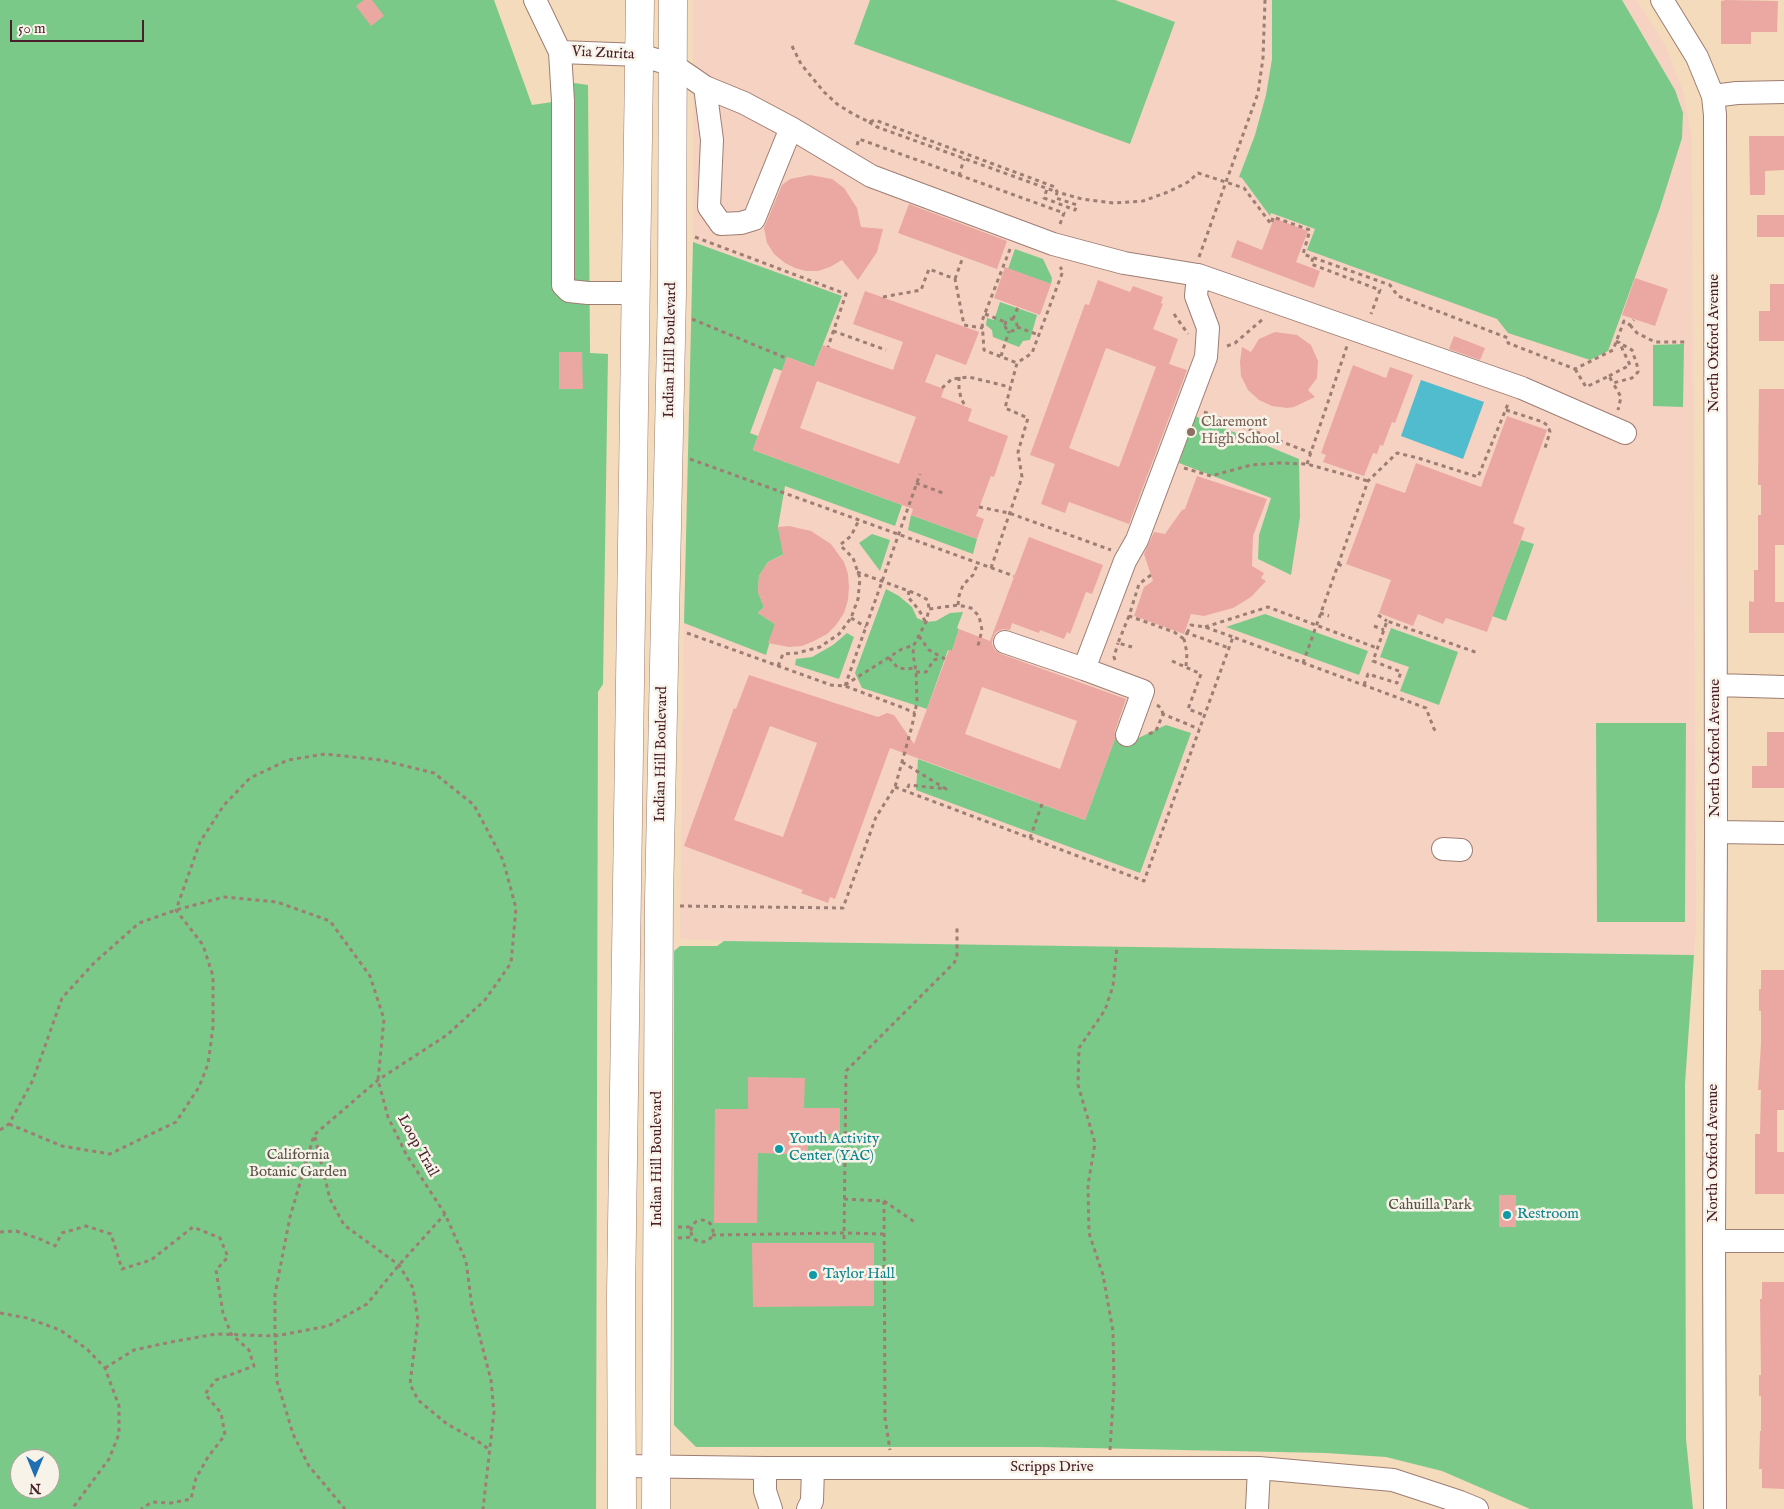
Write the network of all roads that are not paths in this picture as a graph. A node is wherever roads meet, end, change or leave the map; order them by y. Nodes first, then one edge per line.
1 (535, 0) edge
2 (640, 0) edge
3 (673, 0) edge
4 (1662, 0) edge
5 (560, 52) junction
6 (640, 55) junction
7 (673, 65) junction
8 (705, 87) junction
9 (1784, 92) edge
10 (1713, 96) junction
11 (791, 128) junction
12 (1198, 275) junction
13 (636, 293) junction
14 (1619, 430) road end
15 (1006, 642) dead end
16 (1084, 669) junction
17 (1716, 686) junction
18 (1784, 687) edge
19 (1127, 735) road end
20 (1716, 832) junction
21 (1784, 833) edge
22 (1714, 1241) junction
23 (1784, 1242) edge
24 (622, 1466) junction
25 (656, 1466) junction
26 (765, 1468) junction
27 (812, 1468) junction
28 (1259, 1468) junction
29 (622, 1509) edge
30 (656, 1509) edge
31 (771, 1509) edge
32 (808, 1509) edge
33 (1257, 1509) edge
34 (1477, 1509) edge
35 (1715, 1509) edge

1 - 5 street, Via Zurita
2 - 6 main road
3 - 7 main road, Indian Hill Boulevard
4 - 10 street, North Oxford Avenue
5 - 6 street, Via Zurita
5 - 13 street
6 - 7 street, Via Zurita
6 - 13 main road
7 - 8 street, Via Zurita
7 - 25 main road, Indian Hill Boulevard
8 - 11 street, Via Zurita
8 - 11 street
9 - 10 street
10 - 17 street, North Oxford Avenue
11 - 12 street, Via Zurita
12 - 14 street, Via Zurita
12 - 16 street
13 - 24 main road
15 - 16 street
16 - 19 street
17 - 18 street
17 - 20 street, North Oxford Avenue
20 - 21 street
20 - 22 street, North Oxford Avenue
22 - 23 street
22 - 35 street, North Oxford Avenue
24 - 25 street, Scripps Drive
24 - 29 main road
25 - 26 street, Scripps Drive
25 - 30 main road, Indian Hill Boulevard
26 - 27 street, Scripps Drive
26 - 31 street
27 - 28 street, Scripps Drive
27 - 32 street
28 - 33 street
28 - 34 street, Scripps Drive

